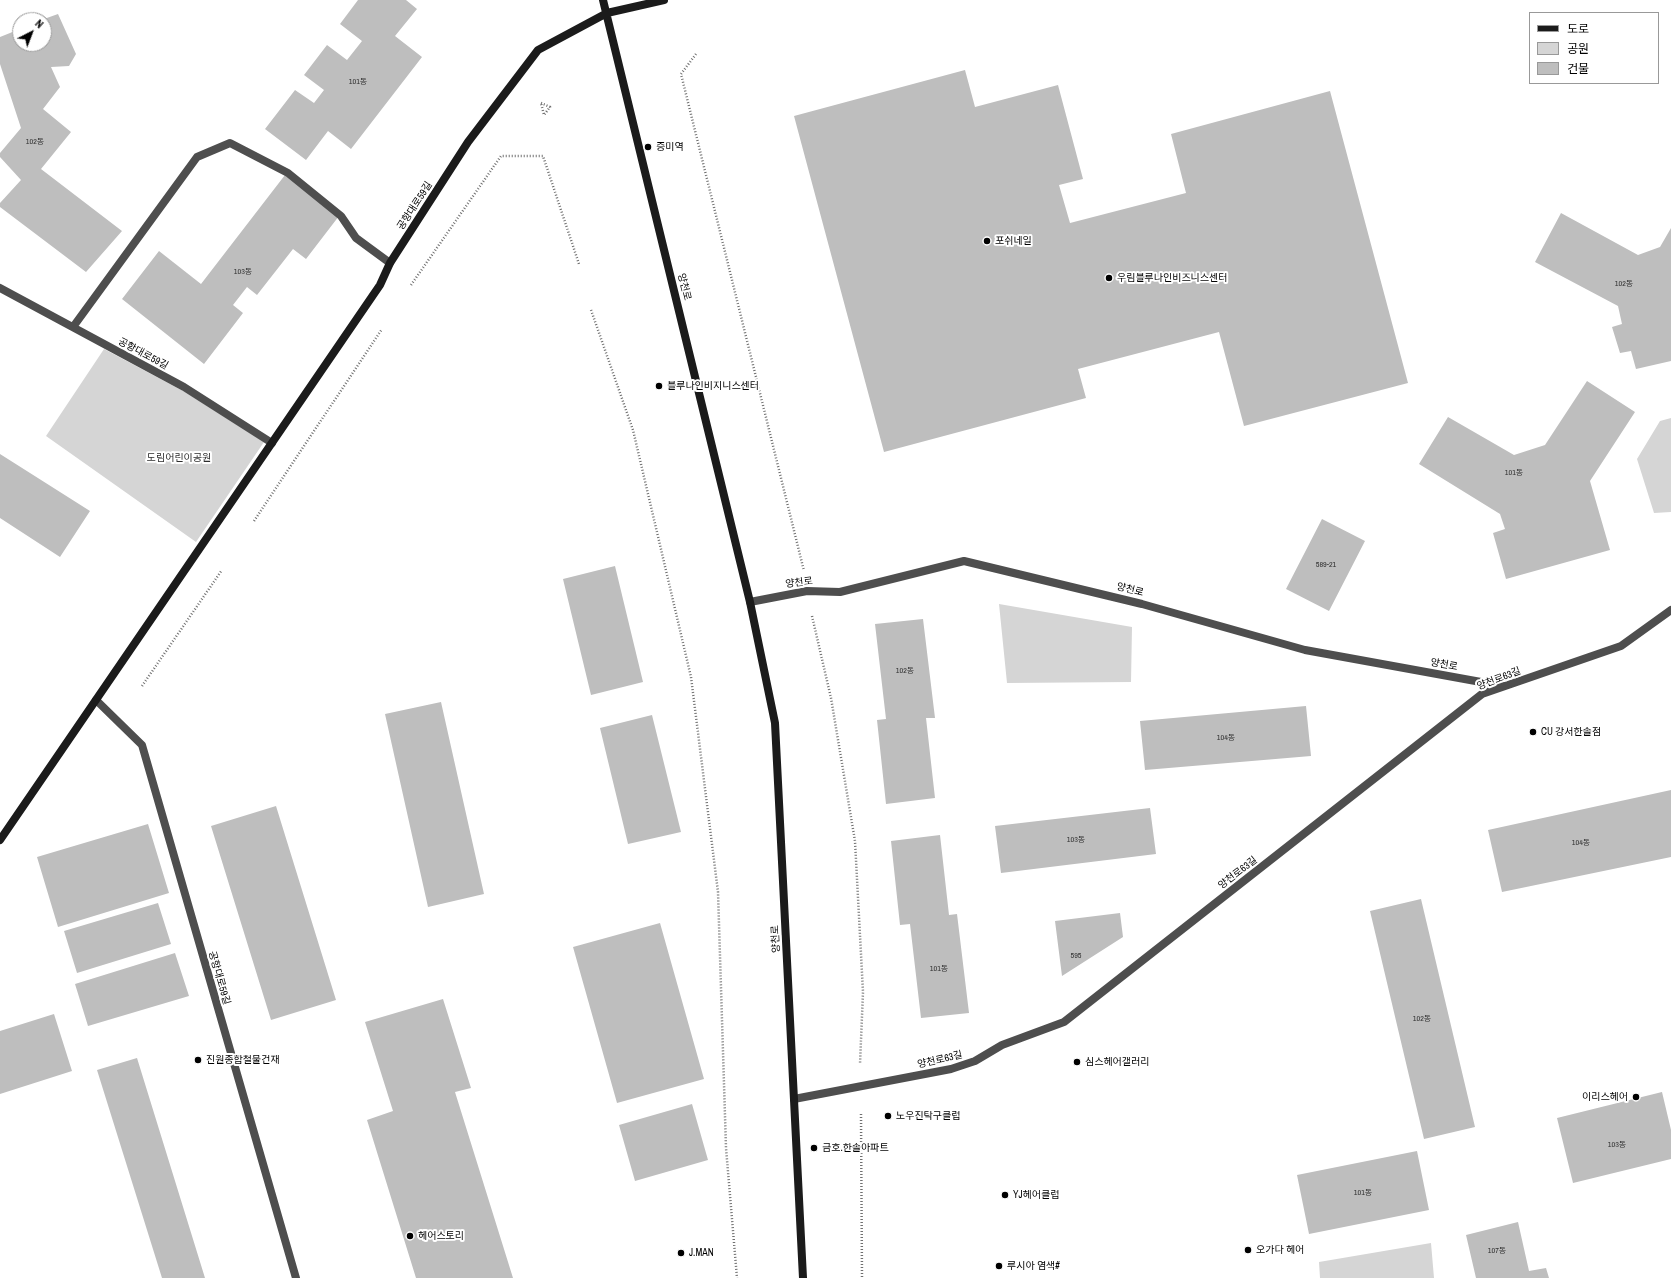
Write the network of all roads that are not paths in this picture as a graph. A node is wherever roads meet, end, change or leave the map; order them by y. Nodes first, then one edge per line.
1 (603, 0) edge
2 (664, 0) edge
3 (607, 13) junction
4 (390, 263) junction
5 (0, 288) edge
6 (73, 327) junction
7 (272, 443) junction
8 (750, 602) junction
9 (1671, 609) edge
10 (1504, 686) junction
11 (96, 700) junction
12 (0, 840) edge
13 (794, 1099) junction
14 (296, 1278) edge
15 (802, 1278) edge

1 - 3 main road, 양천로
2 - 3 main road, 공항대로59길
3 - 4 main road, 공항대로59길
3 - 8 main road, 양천로
4 - 6 street
4 - 7 main road, 공항대로59길
5 - 6 street, 공항대로59길
6 - 7 street, 공항대로59길
7 - 11 main road, 공항대로59길
8 - 10 street, 양천로
8 - 13 main road, 양천로
9 - 10 street, 양천로63길
10 - 13 street, 양천로63길
11 - 12 main road, 공항대로59길
11 - 14 street, 공항대로59길
13 - 15 main road, 양천로

